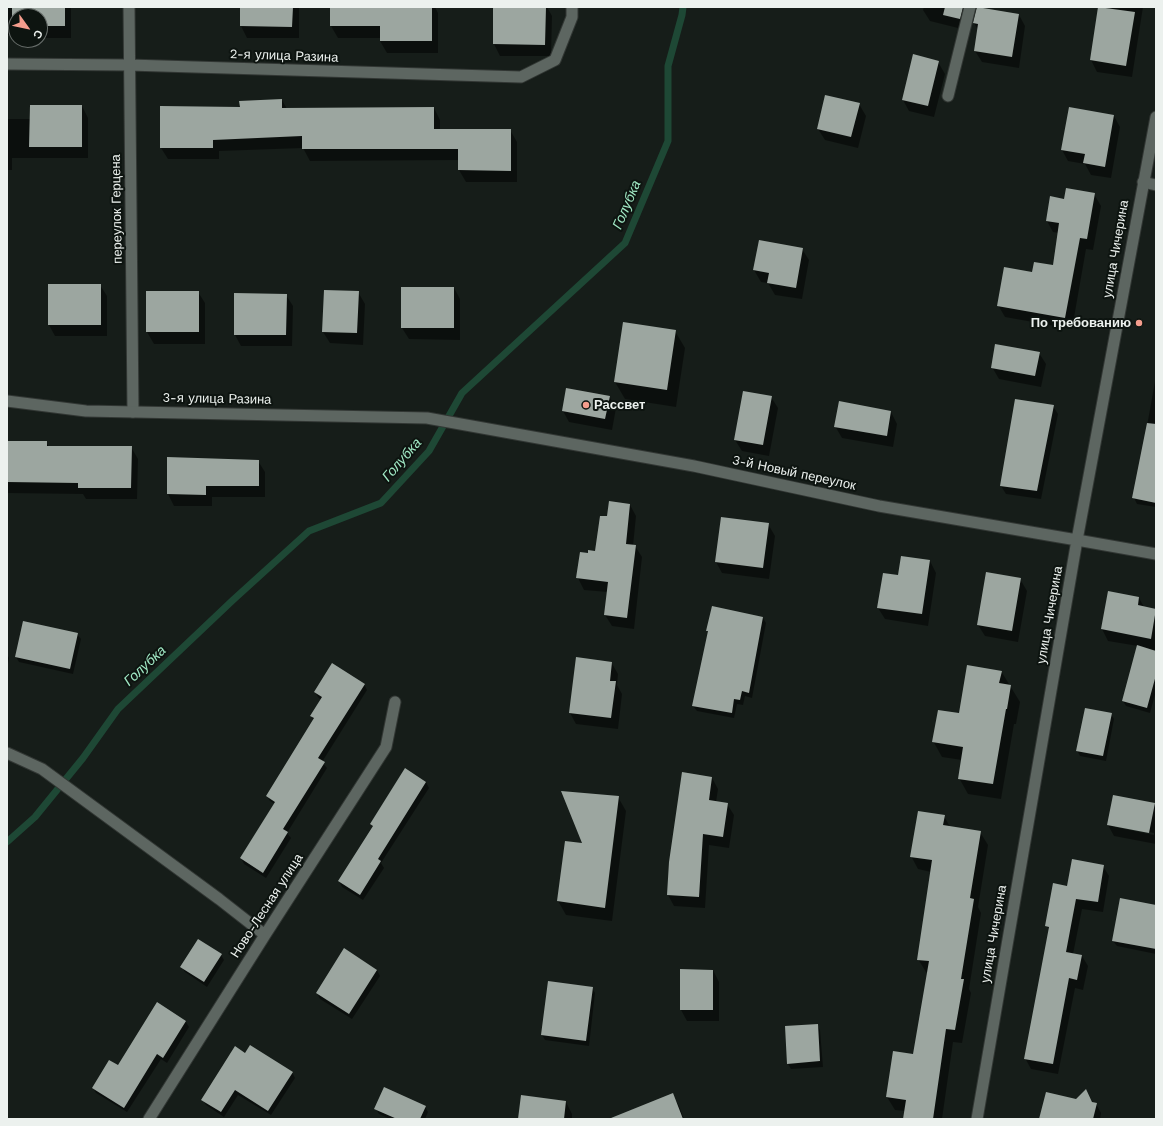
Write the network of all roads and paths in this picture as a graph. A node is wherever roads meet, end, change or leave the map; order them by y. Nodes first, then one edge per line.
1 (129, 7) edge
2 (572, 7) edge
3 (970, 7) edge
4 (7, 64) edge
5 (129, 65) junction
6 (948, 96) dead end
7 (1156, 117) edge
8 (1143, 182) junction
9 (1156, 185) edge
10 (7, 401) edge
11 (133, 412) junction
12 (427, 418) joint
13 (1077, 540) junction
14 (1156, 554) edge
15 (395, 702) dead end
16 (7, 753) edge
17 (265, 935) junction
18 (150, 1119) edge
19 (977, 1119) edge

1 - 5 street, переулок Герцена
2 - 5 street, 2-я улица Разина
3 - 6 street
4 - 5 street, 2-я улица Разина
5 - 11 street, переулок Герцена
7 - 8 street, улица Чичерина
8 - 9 street
8 - 13 street, улица Чичерина
10 - 11 street, 3-я улица Разина
11 - 12 street, 3-я улица Разина
12 - 13 street, 3-й Новый переулок
13 - 14 street, 3-й Новый переулок
13 - 19 street, улица Чичерина
15 - 17 street, Ново-Лесная улица
16 - 17 street
17 - 18 street, Ново-Лесная улица

